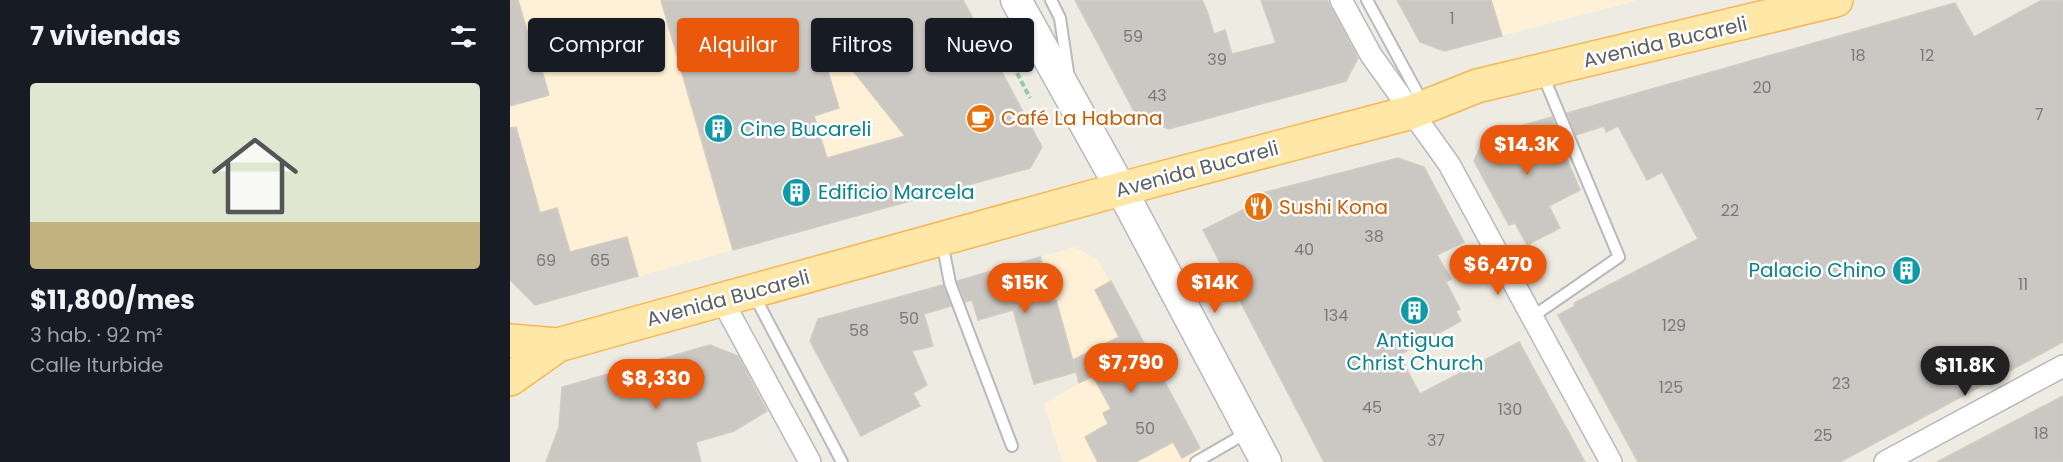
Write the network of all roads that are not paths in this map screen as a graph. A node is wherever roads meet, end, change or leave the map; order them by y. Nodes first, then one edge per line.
1 (1016, 0) edge
2 (1050, 0) edge
3 (1341, 0) edge
4 (1367, 0) edge
5 (1836, 0) edge
6 (1541, 72) junction
7 (1073, 103) junction
8 (1419, 110) junction
9 (1120, 189) junction
10 (941, 239) junction
11 (737, 295) junction
12 (1532, 317) junction
13 (510, 341) edge
14 (558, 345) junction
15 (2063, 366) edge
16 (510, 379) edge
17 (1250, 431) junction
18 (1012, 446) dead end
19 (810, 462) edge
20 (842, 462) edge
21 (1196, 462) edge
22 (1266, 462) edge
23 (1611, 462) edge
24 (1885, 462) edge

1 - 7 main road
2 - 7 lane
3 - 8 street
4 - 8 lane
5 - 6 main road, Avenida Bucareli
6 - 8 main road, Avenida Bucareli
6 - 12 lane
7 - 9 main road
8 - 9 main road, Avenida Bucareli
8 - 12 street
9 - 10 main road, Avenida Bucareli
9 - 17 main road
10 - 11 main road, Avenida Bucareli
10 - 18 lane
11 - 14 main road, Avenida Bucareli
11 - 19 street
11 - 20 lane
12 - 23 street
13 - 14 main road, Avenida Bucareli
14 - 16 main road, Avenida Bucareli
15 - 24 street
17 - 21 lane
17 - 22 main road

